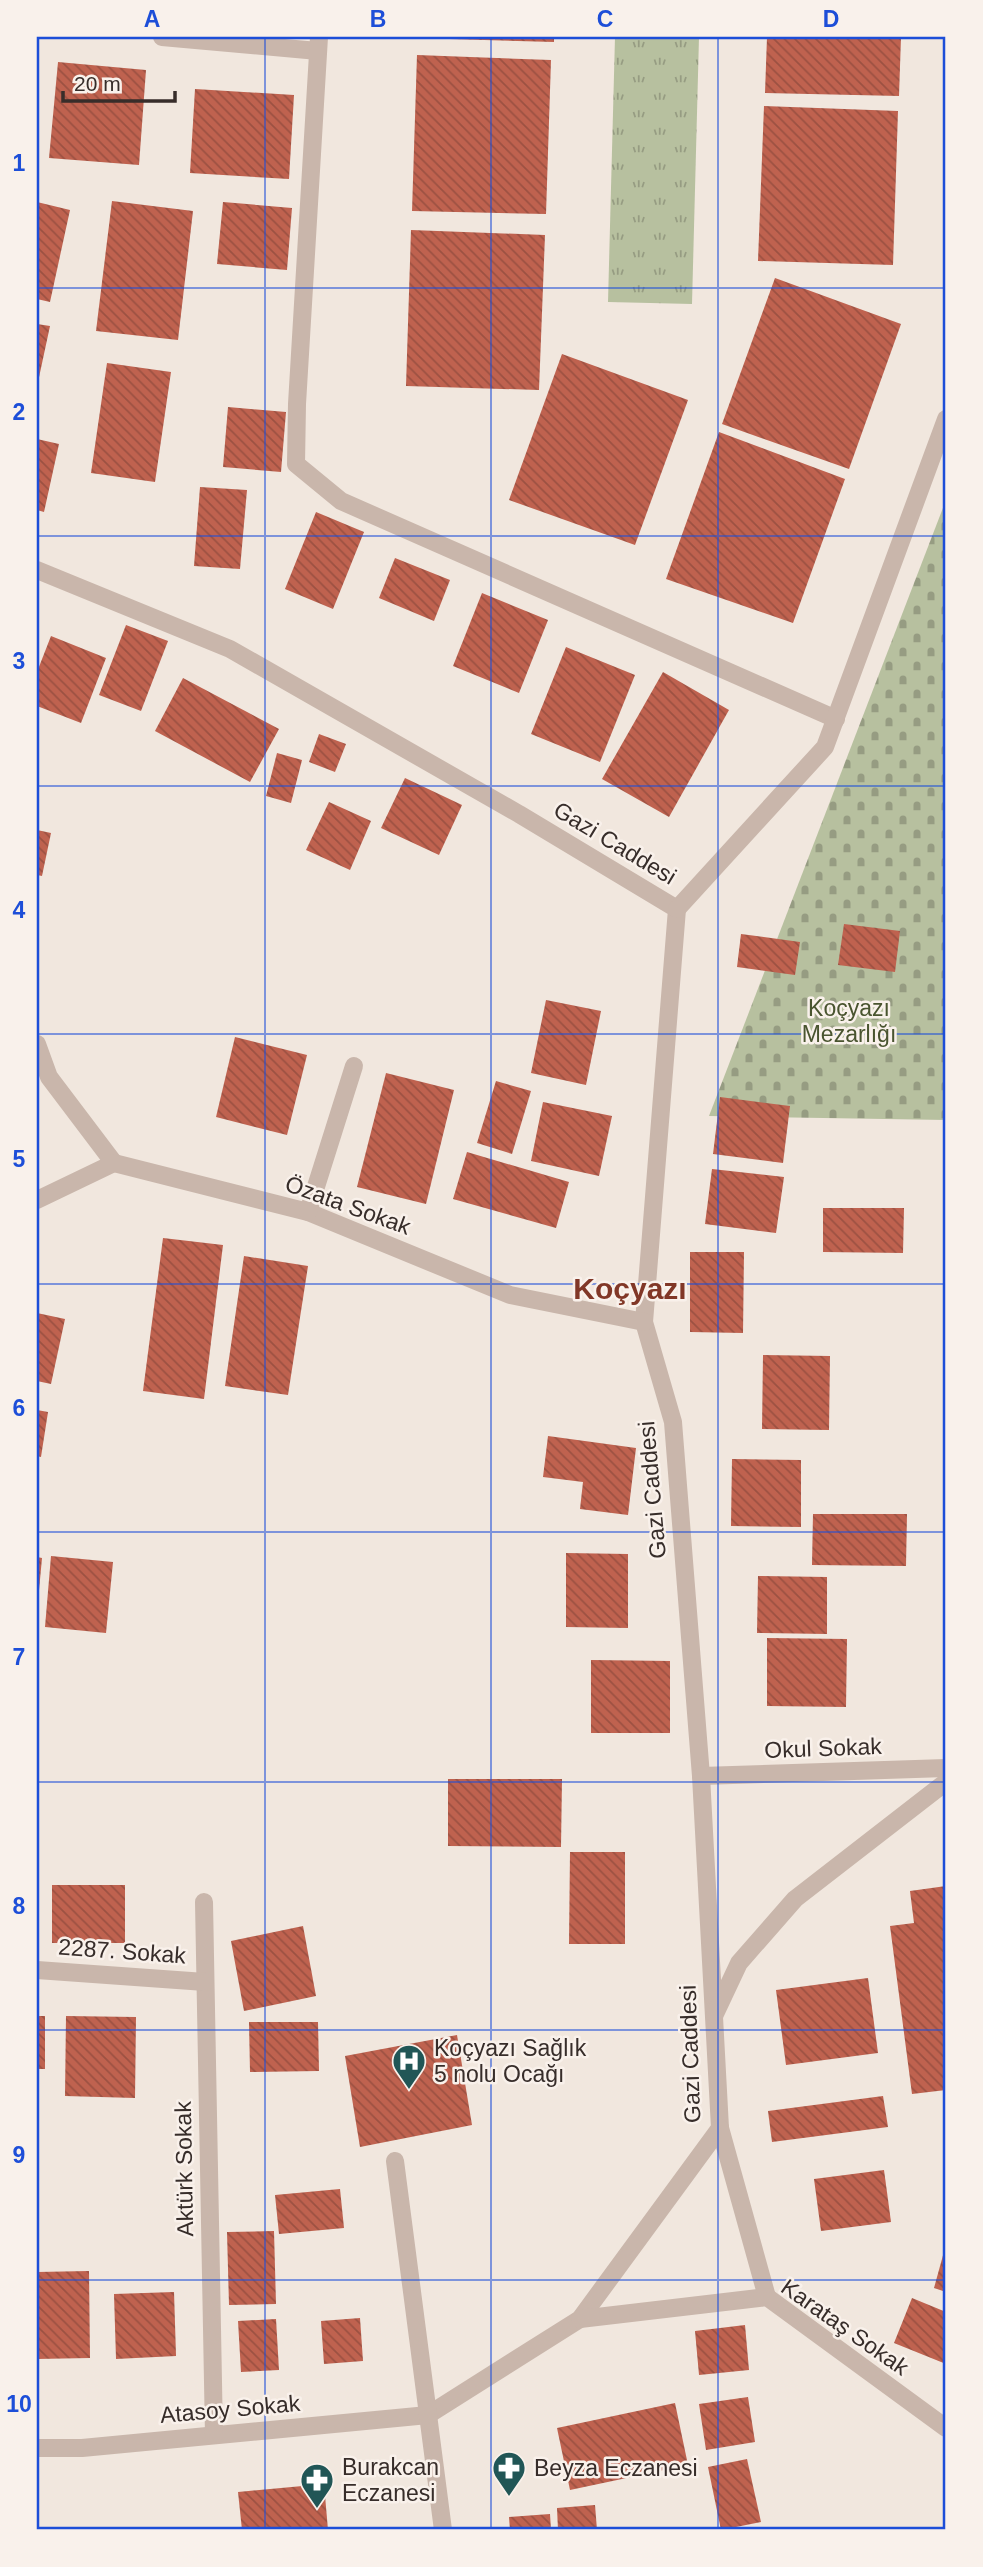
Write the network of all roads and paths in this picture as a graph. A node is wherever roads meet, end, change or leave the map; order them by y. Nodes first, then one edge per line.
1 (162, 37) edge
2 (318, 44) edge
3 (946, 419) edge
4 (37, 570) edge
5 (836, 719) junction
6 (677, 909) junction
7 (37, 1044) edge
8 (354, 1066) dead end
9 (114, 1163) junction
10 (37, 1200) edge
11 (308, 1212) junction
12 (644, 1322) junction
13 (946, 1768) edge
14 (701, 1776) junction
15 (946, 1782) edge
16 (204, 1902) dead end
17 (37, 1970) edge
18 (205, 1982) junction
19 (714, 2017) junction
20 (720, 2128) junction
21 (395, 2161) dead end
22 (767, 2297) junction
23 (580, 2319) junction
24 (428, 2415) junction
25 (946, 2428) edge
26 (214, 2435) junction
27 (37, 2448) edge
28 (443, 2530) edge

1 - 2 street
2 - 5 street
3 - 5 street
4 - 6 street, Gazi Caddesi
5 - 6 street
6 - 12 street, Gazi Caddesi
7 - 9 street
8 - 11 street
9 - 10 street
9 - 11 street, Özata Sokak
11 - 12 street, Özata Sokak
12 - 14 street, Gazi Caddesi
13 - 14 street, Okul Sokak
14 - 19 street, Gazi Caddesi
15 - 19 street
16 - 18 street, Aktürk Sokak
17 - 18 street, 2287. Sokak
18 - 26 street, Aktürk Sokak
19 - 20 street, Gazi Caddesi
20 - 22 street
20 - 23 street, Gazi Caddesi
21 - 24 street
22 - 23 street, Karataş Sokak
22 - 25 street, Karataş Sokak
23 - 24 street, Gazi Caddesi
24 - 26 street, Atasoy Sokak
24 - 28 street
26 - 27 street, Atasoy Sokak

